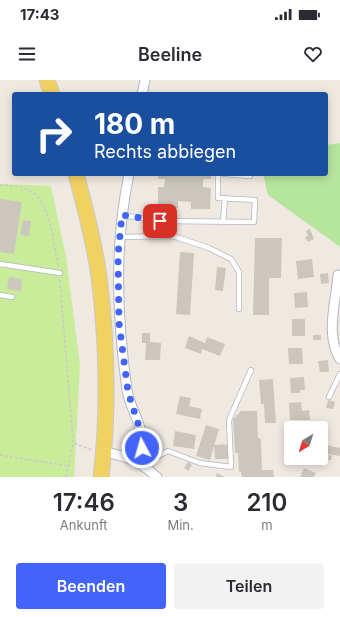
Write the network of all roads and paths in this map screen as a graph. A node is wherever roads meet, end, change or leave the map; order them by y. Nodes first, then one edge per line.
1 (48, 80) edge
2 (146, 80) edge
3 (51, 92) edge
4 (143, 92) edge
5 (77, 176) edge
6 (128, 176) edge
7 (218, 176) edge
8 (0, 185) edge
9 (225, 198) junction
10 (122, 215) junction
11 (222, 222) junction
12 (121, 237) junction
13 (0, 264) edge
14 (60, 273) junction
15 (338, 275) dead end
16 (0, 296) edge
17 (12, 297) dead end
18 (239, 309) dead end
19 (340, 359) edge
20 (251, 370) dead end
21 (340, 374) edge
22 (328, 397) dead end
23 (73, 443) junction
24 (104, 452) junction
25 (0, 455) edge
26 (142, 464) junction
27 (68, 466) junction
28 (66, 477) edge
29 (101, 477) edge
30 (157, 477) edge

1 - 3 main road
2 - 4 street
5 - 24 main road
6 - 10 street
7 - 9 lane
8 - 14 path
9 - 11 lane
9 - 11 lane
10 - 11 lane
10 - 12 street
12 - 18 lane
12 - 26 street
13 - 14 lane
14 - 23 path
15 - 19 street
16 - 17 lane
20 - 26 lane
21 - 22 lane
23 - 24 path
23 - 27 path
24 - 26 street
24 - 29 main road
25 - 27 path
26 - 30 street
27 - 28 path

